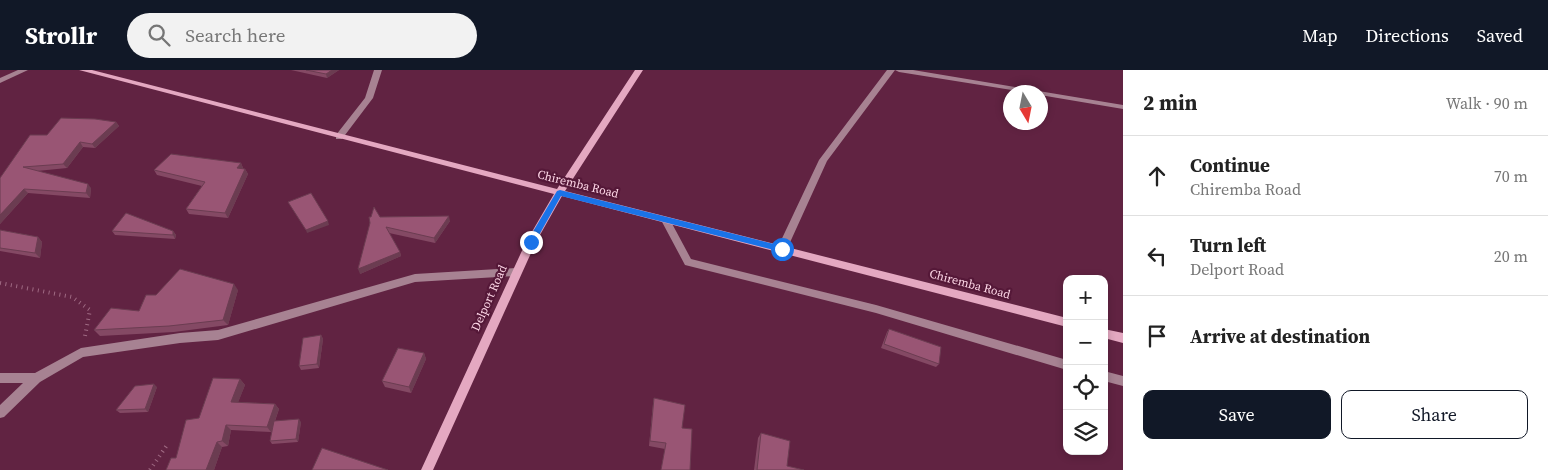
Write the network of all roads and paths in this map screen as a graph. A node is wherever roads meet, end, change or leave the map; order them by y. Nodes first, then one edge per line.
1 (24, 70) edge
2 (83, 70) edge
3 (378, 70) edge
4 (639, 70) edge
5 (891, 70) edge
6 (900, 70) edge
7 (0, 81) edge
8 (1003, 87) edge
9 (1048, 94) edge
10 (1123, 107) edge
11 (339, 137) junction
12 (560, 193) junction
13 (666, 220) junction
14 (782, 249) junction
15 (516, 272) junction
16 (0, 283) edge
17 (1063, 322) edge
18 (1108, 334) edge
19 (1123, 338) edge
20 (81, 353) junction
21 (1063, 364) edge
22 (1108, 377) edge
23 (0, 378) edge
24 (36, 378) junction
25 (1123, 381) edge
26 (0, 413) edge
27 (167, 445) dead end
28 (150, 470) edge
29 (427, 470) edge

1 - 7 street
2 - 11 main road, Chiremba Road
3 - 11 street
4 - 12 main road, Delport Road
5 - 14 street
6 - 8 street
9 - 10 street
11 - 12 main road, Chiremba Road
12 - 13 main road, Chiremba Road
12 - 15 main road, Delport Road
13 - 14 main road, Chiremba Road
13 - 21 street
14 - 17 main road, Chiremba Road
15 - 20 street
15 - 29 main road, Delport Road
16 - 20 path
18 - 19 main road
20 - 24 street
22 - 25 street
23 - 24 street
24 - 26 street
27 - 28 path

